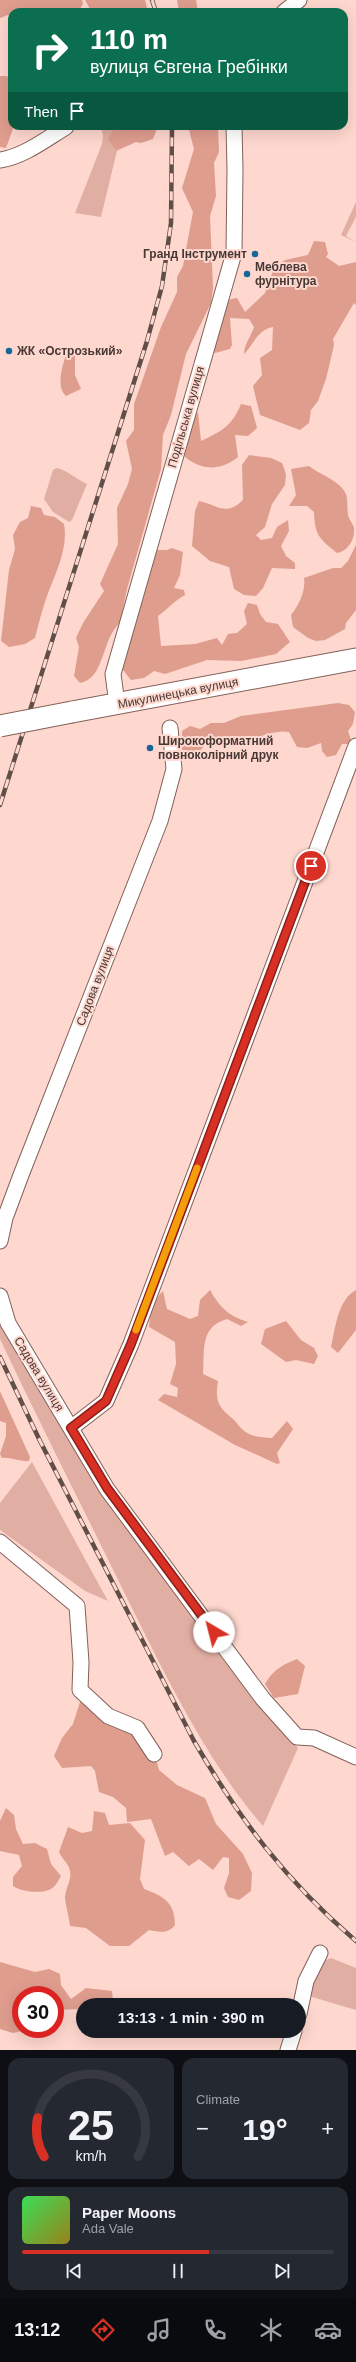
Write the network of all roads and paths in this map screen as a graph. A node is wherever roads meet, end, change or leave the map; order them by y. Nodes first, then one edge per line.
1 (299, 0) edge
2 (289, 8) edge
3 (62, 130) edge
4 (234, 130) edge
5 (0, 160) edge
6 (356, 659) edge
7 (117, 704) junction
8 (0, 726) edge
9 (170, 728) dead end
10 (356, 746) edge
11 (0, 1241) edge
12 (0, 1296) edge
13 (71, 1428) junction
14 (0, 1542) edge
15 (154, 1754) dead end
16 (356, 1756) edge
17 (320, 1953) dead end
18 (302, 1998) edge
19 (292, 2038) edge
20 (288, 2050) edge

1 - 2 street
3 - 5 street
4 - 7 street, Подільська вулиця
6 - 7 main road, Микулинецька вулиця
7 - 8 main road, Микулинецька вулиця, bridge
9 - 11 street, Садова вулиця
10 - 13 street
12 - 13 street, Садова вулиця
13 - 16 street, Садова вулиця
14 - 15 street
17 - 18 street
19 - 20 street

